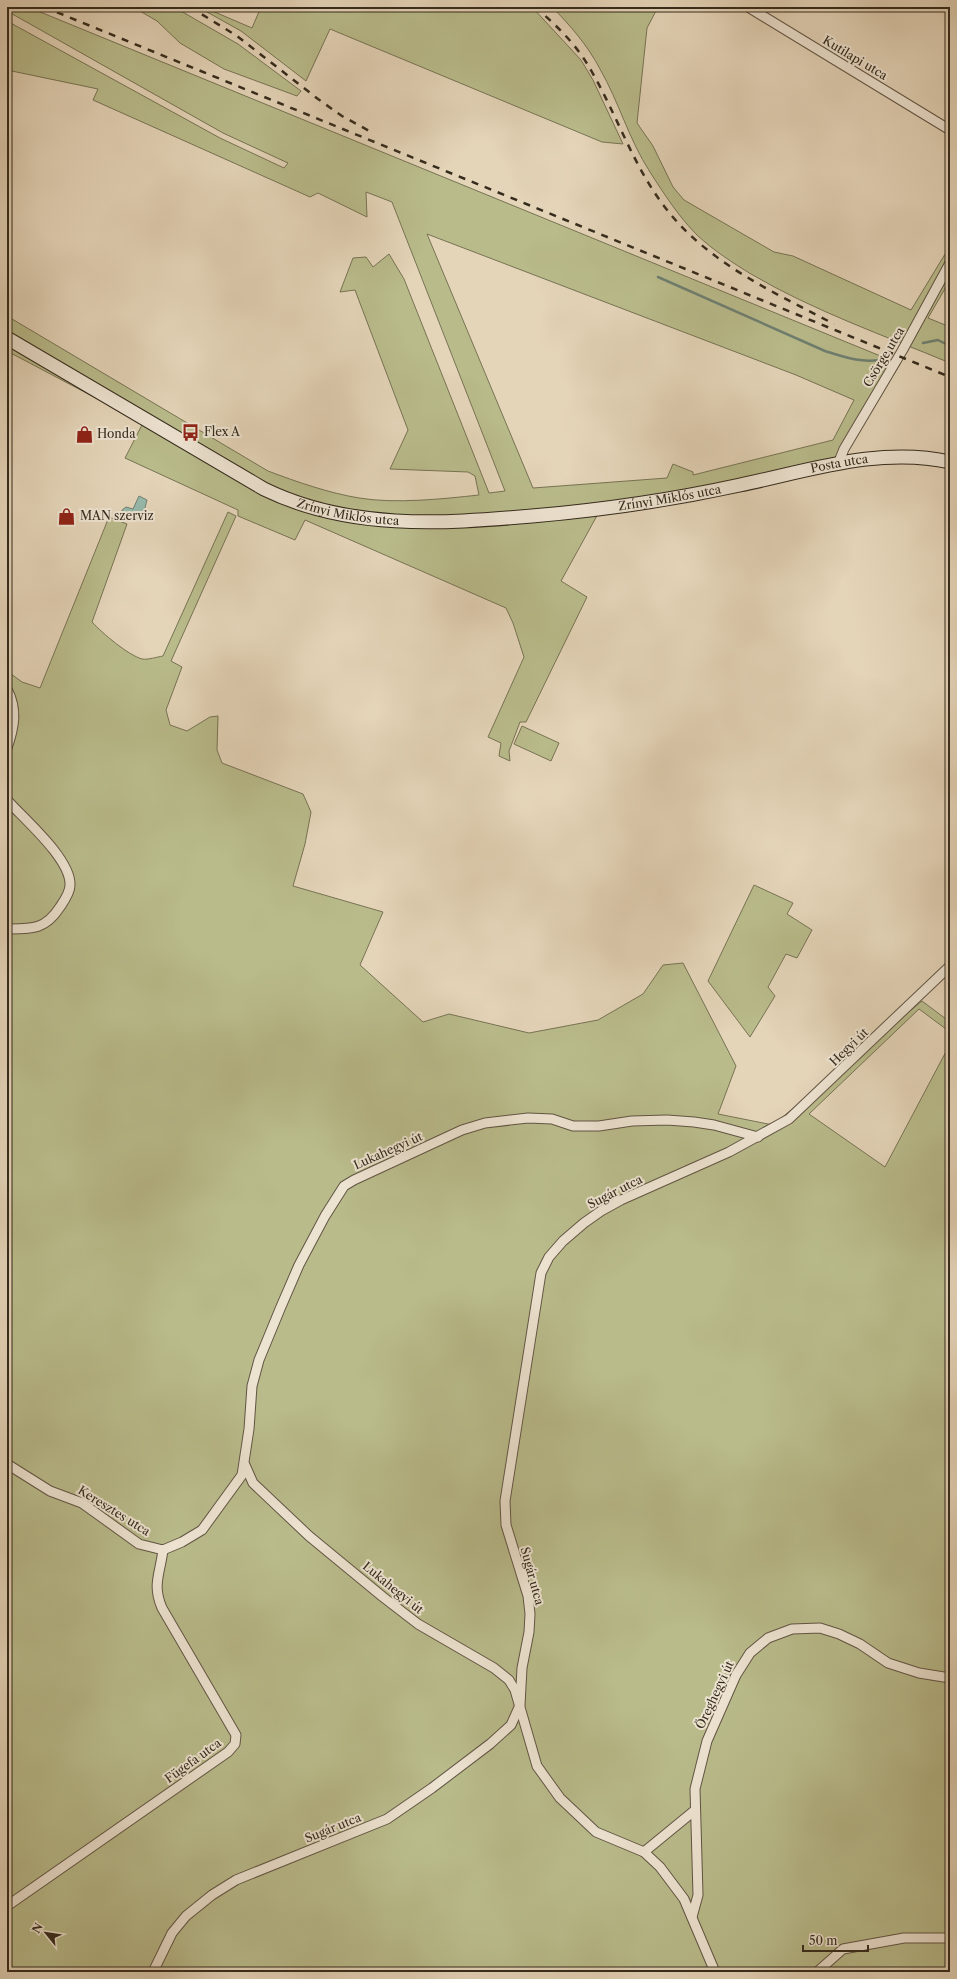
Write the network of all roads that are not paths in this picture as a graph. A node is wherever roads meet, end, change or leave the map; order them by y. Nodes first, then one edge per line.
1 (748, 7) edge
2 (950, 130) edge
3 (950, 263) edge
4 (7, 338) edge
5 (950, 462) edge
6 (838, 464) junction
7 (731, 487) joint
8 (7, 689) edge
9 (7, 748) edge
10 (7, 800) edge
11 (7, 929) edge
12 (950, 966) edge
13 (758, 1137) junction
14 (7, 1464) edge
15 (245, 1465) junction
16 (253, 1483) junction
17 (236, 1484) junction
18 (163, 1550) junction
19 (950, 1678) edge
20 (520, 1705) junction
21 (694, 1811) junction
22 (644, 1852) junction
23 (7, 1906) edge
24 (692, 1917) junction
25 (950, 1938) edge
26 (153, 1972) edge
27 (715, 1972) edge
28 (817, 1972) edge

1 - 2 street, Kutilapi utca
3 - 6 street, Csörge utca
4 - 7 main road, Zrínyi Miklós utca
5 - 6 main road, Posta utca
6 - 7 main road, Posta utca
8 - 9 street
10 - 11 street
12 - 13 street, Hegyi út
13 - 15 street, Lukahegyi út
13 - 20 street, Sugár utca
14 - 18 street, Keresztes utca
15 - 16 street
15 - 17 street, Lukahegyi út
16 - 17 street
16 - 20 street, Lukahegyi út
17 - 18 street
18 - 23 street, Fügefa utca
19 - 21 street, Öreghegyi út
20 - 22 street
20 - 26 street, Sugár utca
21 - 22 street
21 - 24 street, Öreghegyi út
22 - 24 street
24 - 27 street
25 - 28 street

